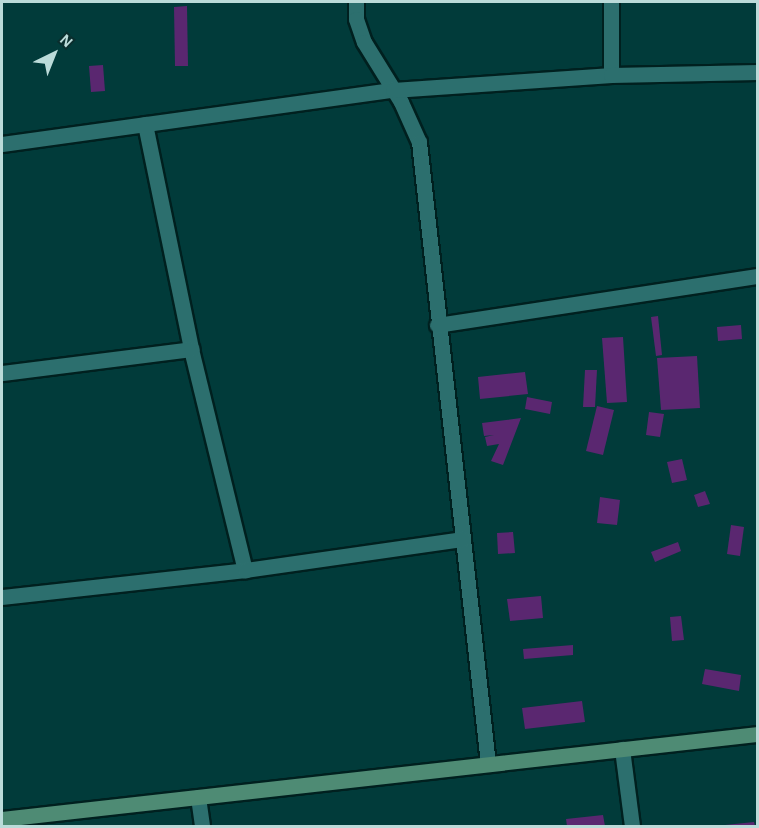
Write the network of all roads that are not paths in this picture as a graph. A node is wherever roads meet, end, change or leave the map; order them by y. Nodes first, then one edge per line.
1 (356, 2) edge
2 (611, 2) edge
3 (758, 72) edge
4 (611, 75) junction
5 (393, 90) junction
6 (145, 124) junction
7 (2, 144) edge
8 (758, 276) edge
9 (437, 325) junction
10 (191, 349) junction
11 (2, 373) edge
12 (463, 539) junction
13 (245, 570) junction
14 (2, 597) edge
15 (758, 734) edge
16 (622, 749) junction
17 (488, 764) junction
18 (198, 797) junction
19 (2, 819) edge
20 (202, 826) edge
21 (632, 826) edge

1 - 5 street
2 - 4 street
3 - 4 street
4 - 5 street
5 - 6 street
5 - 9 street
6 - 7 street
6 - 10 street
8 - 9 street
9 - 12 street
10 - 11 street
10 - 13 street
12 - 13 street
12 - 17 street
13 - 14 street
15 - 16 street
16 - 17 street
16 - 21 street
17 - 18 street
18 - 19 street
18 - 20 street

